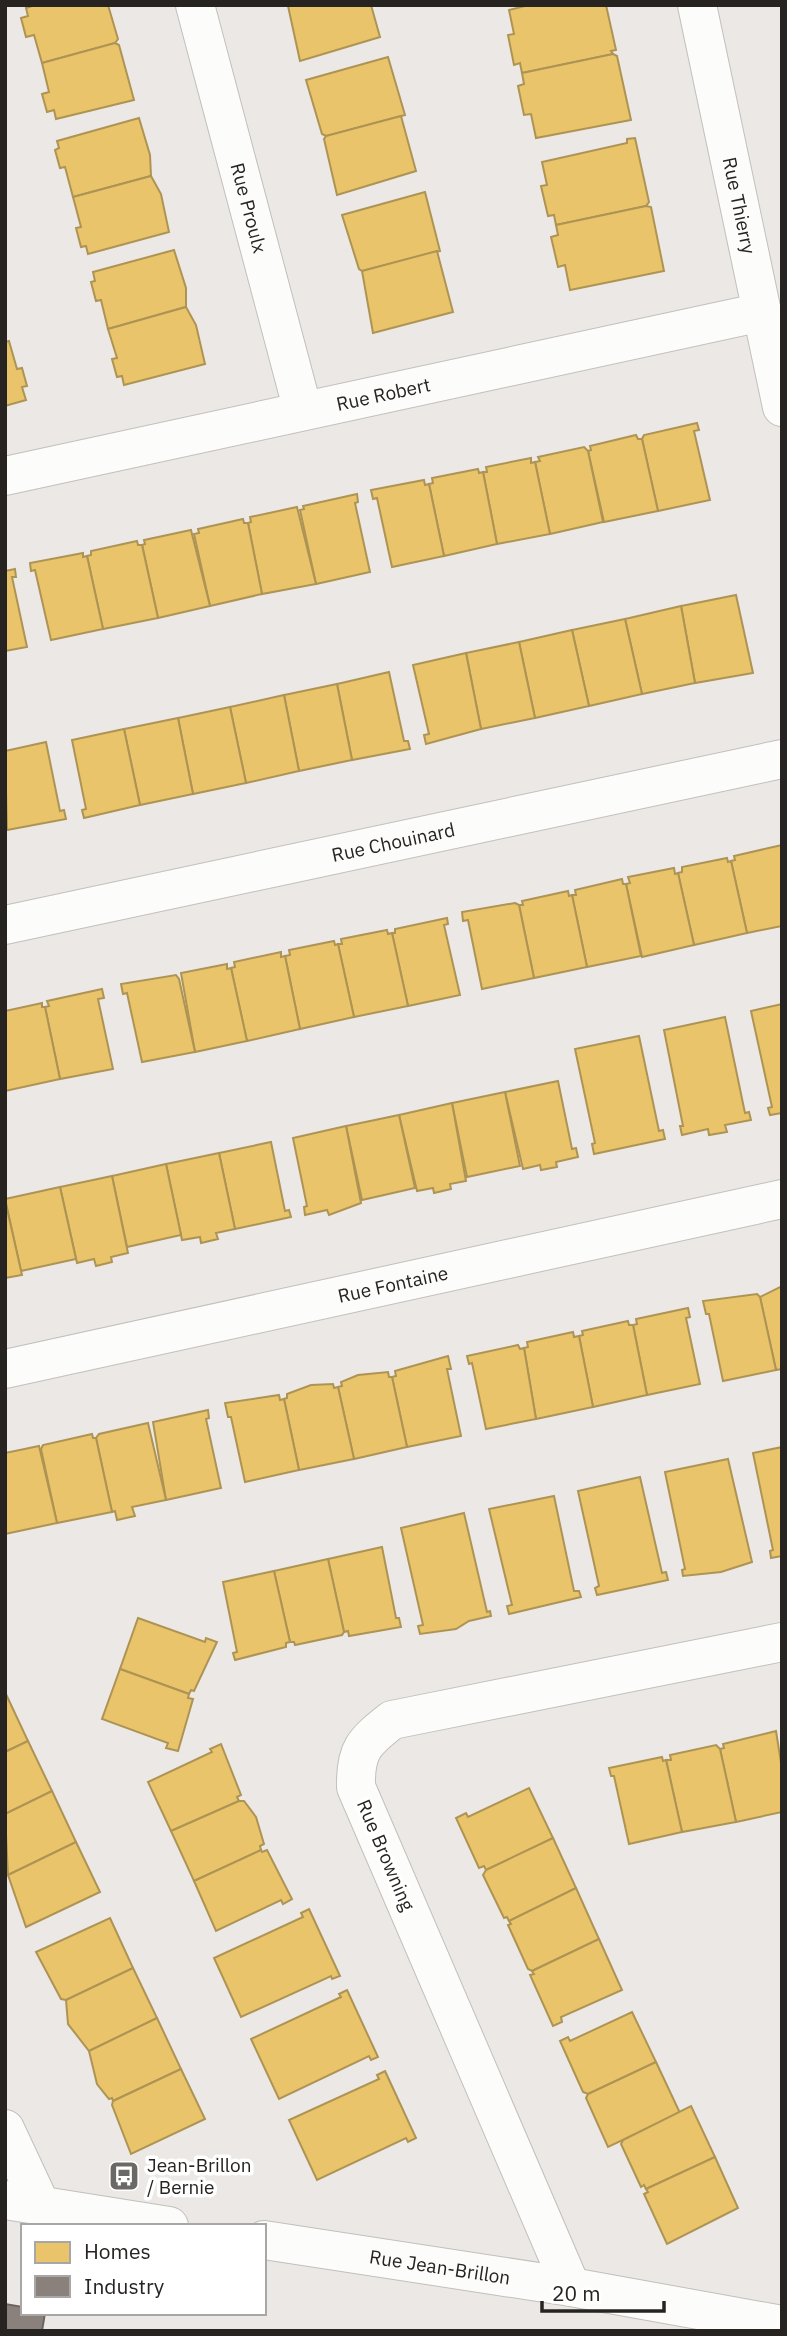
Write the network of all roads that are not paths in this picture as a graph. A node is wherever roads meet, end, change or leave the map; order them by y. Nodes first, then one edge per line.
1 (195, 5) edge
2 (697, 5) edge
3 (762, 312) junction
4 (782, 407) edge
5 (303, 411) junction
6 (5, 476) edge
7 (782, 758) edge
8 (5, 925) edge
9 (782, 1199) edge
10 (5, 1368) edge
11 (782, 1642) edge
12 (5, 2129) edge
13 (23, 2203) edge
14 (156, 2224) edge
15 (266, 2240) edge
16 (571, 2287) junction
17 (782, 2325) edge

1 - 5 street, Rue Proulx
2 - 3 street, Rue Thierry
3 - 4 street, Rue Thierry
3 - 5 street, Rue Robert
5 - 6 street, Rue Robert
7 - 8 street, Rue Chouinard
9 - 10 street, Rue Fontaine
11 - 16 street, Rue Browning
12 - 13 street
13 - 14 street
15 - 16 street, Rue Jean-Brillon
16 - 17 street, Rue Jean-Brillon

